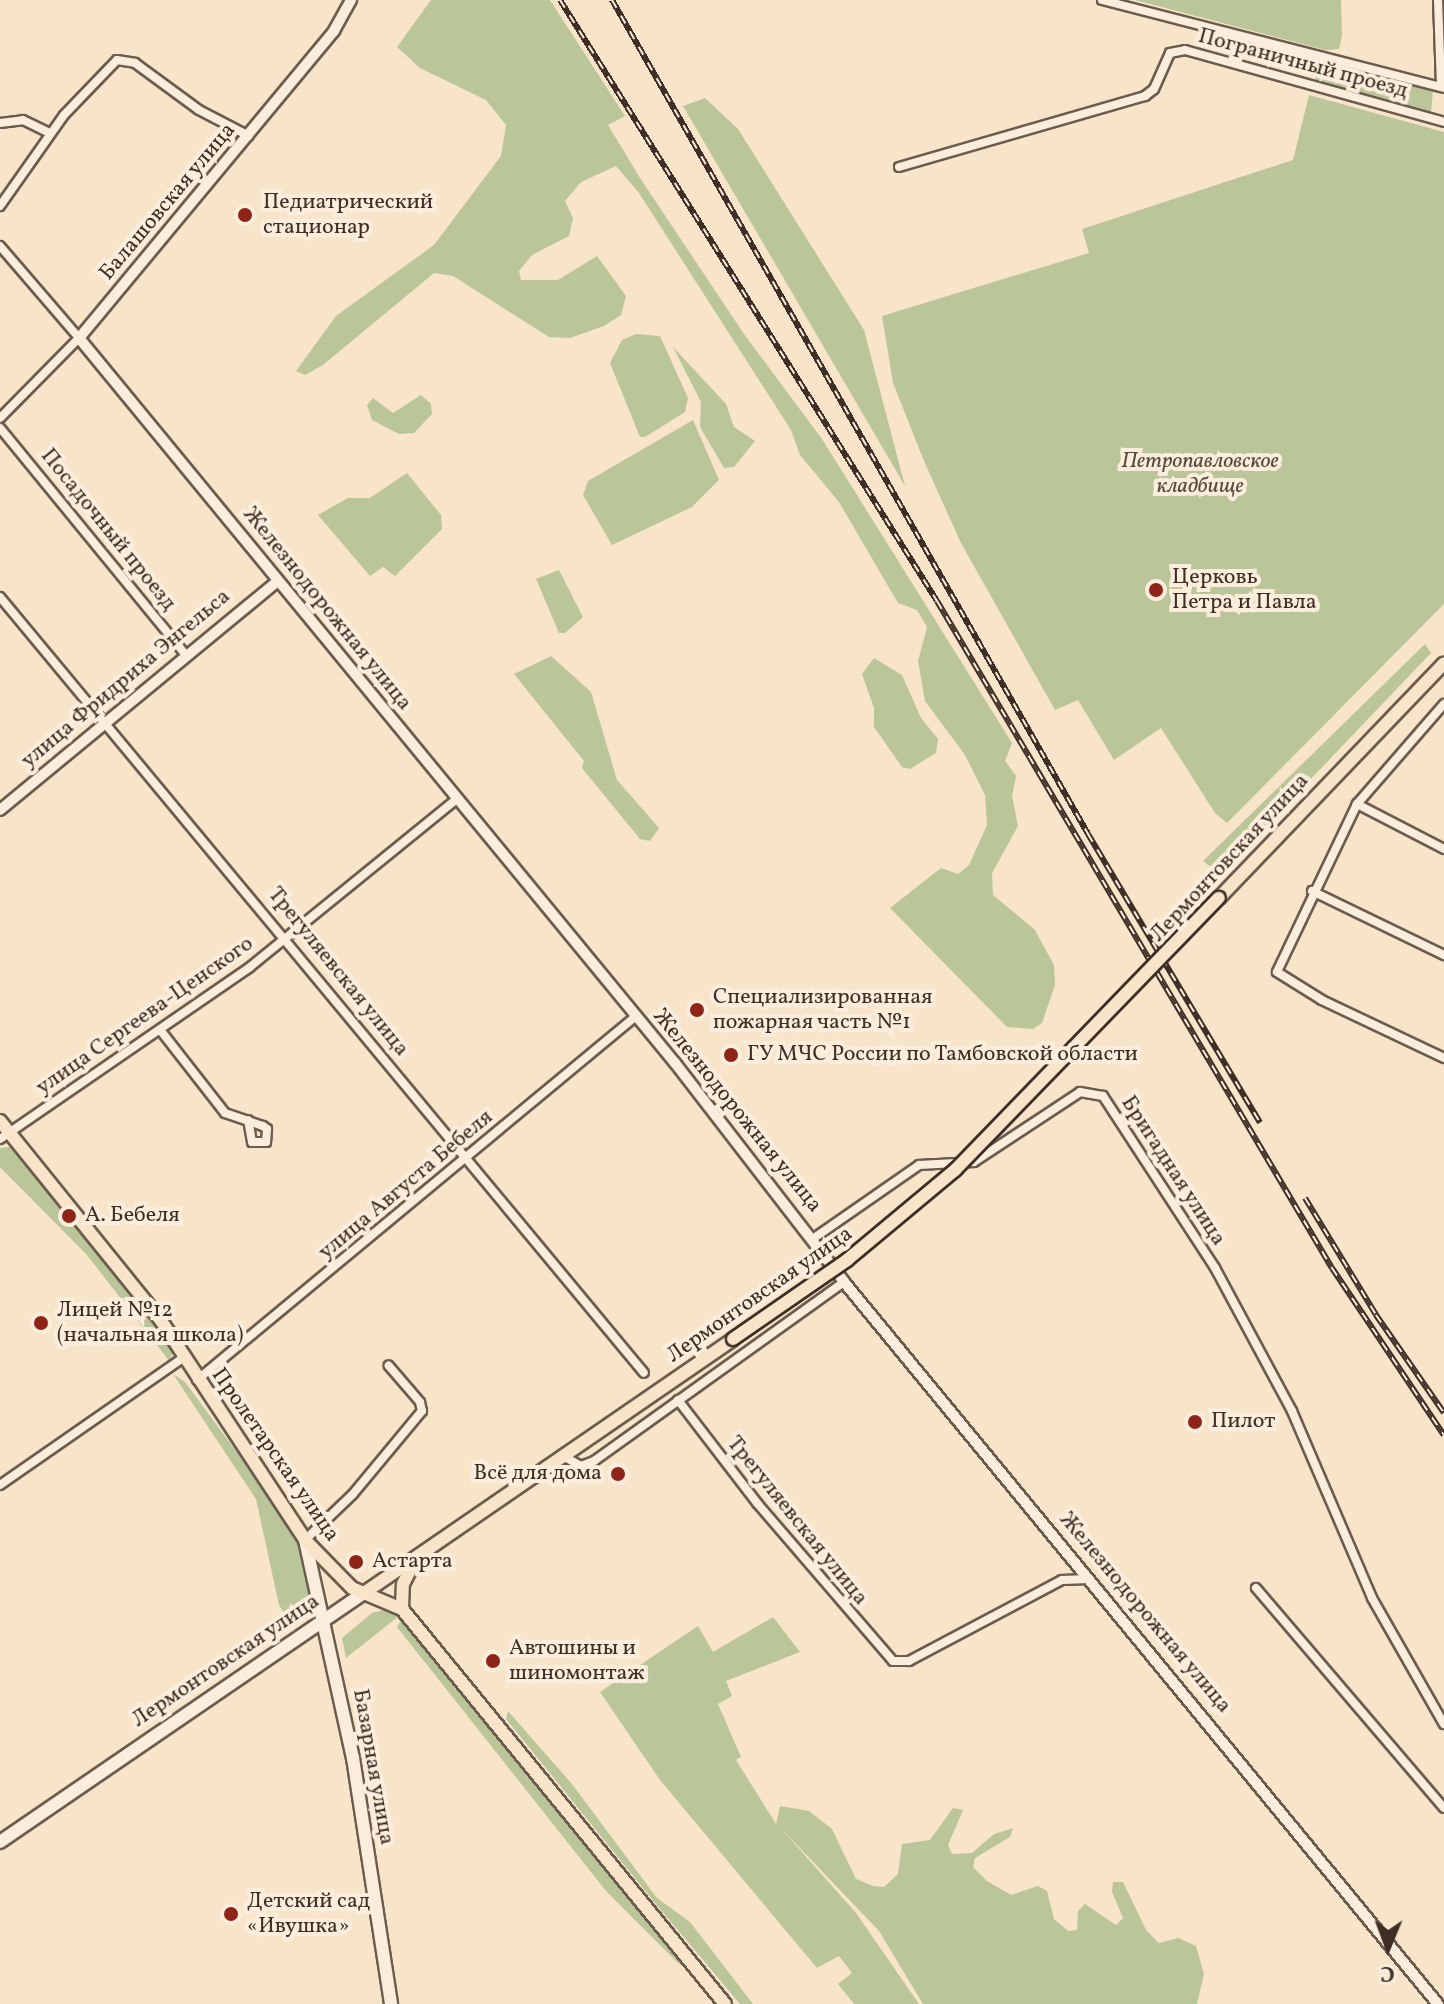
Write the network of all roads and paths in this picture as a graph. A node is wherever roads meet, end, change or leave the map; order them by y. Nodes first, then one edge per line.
1 (351, 0) edge
2 (1102, 0) edge
3 (1438, 0) edge
4 (1442, 87) edge
5 (1444, 122) edge
6 (0, 123) edge
7 (50, 133) junction
8 (249, 136) junction
9 (899, 167) dead end
10 (0, 206) edge
11 (0, 246) edge
12 (79, 338) junction
13 (0, 418) edge
14 (0, 428) edge
15 (278, 581) junction
16 (0, 597) edge
17 (186, 655) junction
18 (1444, 663) edge
19 (1444, 704) edge
20 (106, 722) junction
21 (457, 799) junction
22 (1357, 804) junction
23 (0, 810) edge
24 (1444, 849) edge
25 (1312, 891) junction
26 (287, 937) junction
27 (1444, 955) edge
28 (636, 1016) junction
29 (161, 1031) junction
30 (1444, 1058) edge
31 (248, 1120) dead end
32 (0, 1121) edge
33 (5, 1136) edge
34 (468, 1158) junction
35 (814, 1238) junction
36 (844, 1282) junction
37 (184, 1357) junction
38 (389, 1366) dead end
39 (644, 1373) dead end
40 (197, 1380) junction
41 (678, 1400) junction
42 (563, 1456) junction
43 (0, 1485) edge
44 (305, 1540) junction
45 (1069, 1552) junction
46 (419, 1556) junction
47 (1062, 1580) junction
48 (1094, 1581) junction
49 (1256, 1588) dead end
50 (364, 1593) junction
51 (402, 1609) junction
52 (324, 1618) junction
53 (1444, 1724) edge
54 (1444, 1808) edge
55 (0, 1842) edge
56 (391, 2004) edge
57 (725, 2004) edge
58 (1438, 2004) edge

1 - 8 street, Балашовская улица
2 - 4 street
3 - 4 street
5 - 9 street, Пограничный проезд
6 - 7 street
7 - 8 street
7 - 10 street
8 - 12 street, Балашовская улица
11 - 12 street, Железнодорожная улица
12 - 13 street, Балашовская улица
12 - 15 street, Железнодорожная улица
14 - 17 street, Посадочный проезд
15 - 17 street, улица Фридриха Энгельса
15 - 21 street, Железнодорожная улица
16 - 20 street, Трегуляевская улица
17 - 20 street, улица Фридриха Энгельса
18 - 42 main road, Лермонтовская улица, bridge
19 - 22 street
20 - 23 street, улица Фридриха Энгельса
20 - 26 street, Трегуляевская улица
21 - 26 street, улица Сергеева-Ценского
21 - 28 street, Железнодорожная улица
22 - 24 street
22 - 25 street
25 - 27 street
25 - 30 street
26 - 29 street, улица Сергеева-Ценского
26 - 34 street, Трегуляевская улица
28 - 34 street, улица Августа Бебеля
28 - 35 street, Железнодорожная улица
29 - 31 street
29 - 33 street, улица Сергеева-Ценского
32 - 33 main road, Пролетарская улица
33 - 37 main road, Пролетарская улица
34 - 39 street, Трегуляевская улица
34 - 40 street, улица Августа Бебеля
35 - 36 street, Железнодорожная улица
35 - 53 street, Бригадная улица
36 - 41 street
36 - 45 street, Железнодорожная улица
37 - 40 main road, Пролетарская улица
37 - 43 street
38 - 44 street
40 - 44 main road, Пролетарская улица
41 - 42 street
41 - 47 street, Трегуляевская улица
42 - 46 main road, Лермонтовская улица
44 - 50 main road, Пролетарская улица
44 - 52 main road, Базарная улица
45 - 47 street
45 - 48 street, Железнодорожная улица
46 - 50 main road, Лермонтовская улица
46 - 51 main road
47 - 48 street
48 - 58 street, Железнодорожная улица
49 - 54 street
50 - 51 main road, Пролетарская улица
50 - 52 main road, Лермонтовская улица
51 - 57 main road, Пролетарская улица
52 - 55 main road, Лермонтовская улица
52 - 56 main road, Базарная улица

